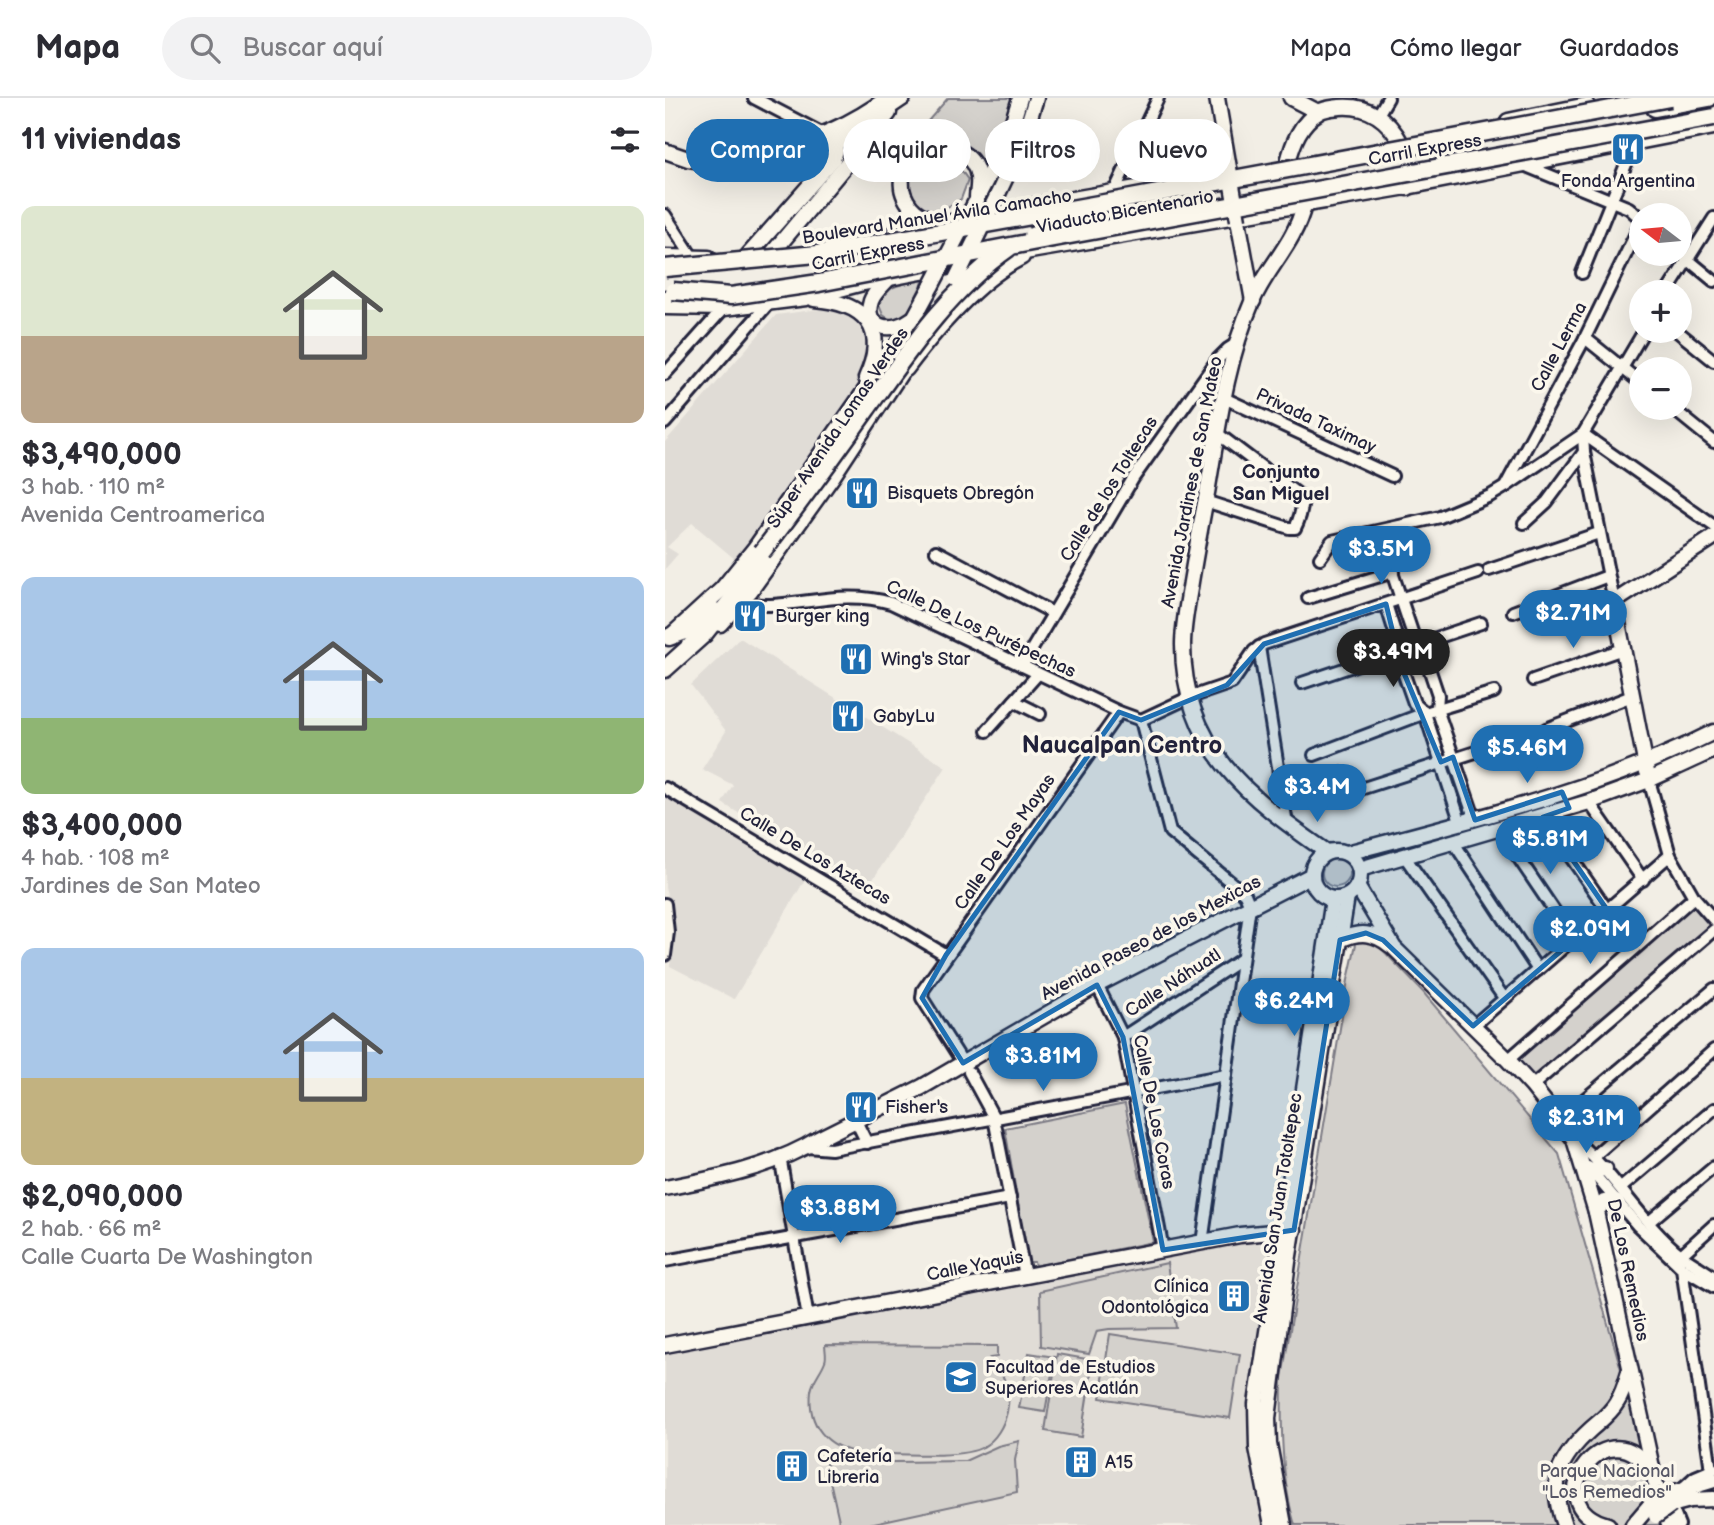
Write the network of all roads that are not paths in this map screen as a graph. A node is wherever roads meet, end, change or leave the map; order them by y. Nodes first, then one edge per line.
1 (754, 98) edge
2 (1020, 98) edge
3 (1036, 98) edge
4 (1158, 98) edge
5 (1217, 98) edge
6 (1291, 98) edge
7 (1388, 98) edge
8 (1630, 98) edge
9 (1670, 98) edge
10 (1709, 98) edge
11 (896, 99) edge
12 (1650, 104) edge
13 (1714, 111) edge
14 (1318, 113) junction
15 (1378, 115) junction
16 (1714, 119) edge
17 (1714, 127) edge
18 (831, 139) junction
19 (665, 142) edge
20 (1407, 142) junction
21 (1635, 142) junction
22 (1436, 148) junction
23 (665, 151) edge
24 (1288, 162) junction
25 (1521, 164) junction
26 (1355, 179) junction
27 (1407, 187) junction
28 (1112, 197) junction
29 (976, 201) junction
30 (1611, 201) junction
31 (1304, 205) junction
32 (1629, 208) edge
33 (665, 215) edge
34 (1714, 218) edge
35 (940, 223) junction
36 (1692, 245) edge
37 (1629, 246) edge
38 (1039, 247) junction
39 (665, 257) edge
40 (769, 257) junction
41 (693, 258) junction
42 (744, 260) junction
43 (1692, 263) edge
44 (665, 267) edge
45 (1583, 273) dead end
46 (889, 278) junction
47 (1714, 281) edge
48 (667, 293) edge
49 (806, 298) junction
50 (728, 301) junction
51 (1252, 301) junction
52 (768, 304) junction
53 (665, 307) edge
54 (918, 313) junction
55 (1585, 338) junction
56 (1238, 342) junction
57 (1637, 343) edge
58 (1692, 343) edge
59 (1714, 361) edge
60 (1622, 368) junction
61 (665, 374) edge
62 (1629, 374) edge
63 (895, 384) junction
64 (1224, 398) junction
65 (853, 407) junction
66 (1687, 420) edge
67 (665, 423) edge
68 (1217, 434) junction
69 (1583, 434) junction
70 (1714, 442) edge
71 (1584, 452) junction
72 (1392, 476) dead end
73 (1505, 486) junction
74 (1205, 501) junction
75 (1524, 523) dead end
76 (1714, 526) edge
77 (1599, 533) junction
78 (1714, 537) edge
79 (936, 551) dead end
80 (765, 553) junction
81 (1319, 558) dead end
82 (1608, 576) junction
83 (1308, 598) dead end
84 (1402, 598) junction
85 (1613, 602) junction
86 (741, 603) junction
87 (1386, 604) junction
88 (1513, 611) dead end
89 (1053, 613) junction
90 (1481, 623) dead end
91 (667, 639) edge
92 (1416, 644) junction
93 (1259, 647) junction
94 (1400, 649) junction
95 (1623, 649) junction
96 (1021, 666) junction
97 (665, 669) edge
98 (665, 674) edge
99 (1038, 674) junction
100 (1533, 680) dead end
101 (1302, 683) dead end
102 (1494, 692) dead end
103 (1632, 696) junction
104 (1188, 698) junction
105 (1014, 701) junction
106 (1437, 709) junction
107 (1119, 712) junction
108 (1425, 713) junction
109 (1039, 714) dead end
110 (1141, 720) junction
111 (1546, 729) dead end
112 (988, 731) dead end
113 (1714, 732) edge
114 (1516, 739) dead end
115 (1714, 750) edge
116 (1314, 755) dead end
117 (1454, 757) junction
118 (1441, 762) junction
119 (1645, 764) junction
120 (1339, 773) dead end
121 (1649, 780) junction
122 (665, 788) edge
123 (1562, 792) junction
124 (1345, 794) junction
125 (1320, 802) dead end
126 (1589, 802) junction
127 (1569, 808) junction
128 (1543, 817) junction
129 (1468, 822) junction
130 (1287, 824) junction
131 (1499, 830) junction
132 (1454, 843) junction
133 (1347, 853) junction
134 (1670, 855) junction
135 (1322, 856) junction
136 (1405, 857) junction
137 (1360, 869) junction
138 (1312, 875) junction
139 (1643, 880) junction
140 (1351, 895) junction
141 (1694, 897) junction
142 (665, 904) edge
143 (1250, 906) junction
144 (1608, 911) junction
145 (1714, 920) edge
146 (1714, 930) edge
147 (1340, 940) junction
148 (1574, 940) junction
149 (1394, 948) junction
150 (665, 955) edge
151 (946, 955) junction
152 (1242, 959) junction
153 (1538, 970) junction
154 (1097, 985) junction
155 (1714, 989) edge
156 (1504, 998) junction
157 (1473, 1026) junction
158 (1123, 1037) junction
159 (1714, 1050) edge
160 (1508, 1060) junction
161 (966, 1068) junction
162 (1226, 1075) junction
163 (1532, 1086) junction
164 (1133, 1092) junction
165 (1714, 1109) edge
166 (994, 1118) junction
167 (856, 1121) junction
168 (1559, 1121) junction
169 (867, 1143) junction
170 (807, 1147) junction
171 (780, 1156) junction
172 (1588, 1158) junction
173 (1714, 1167) edge
174 (1594, 1173) junction
175 (665, 1188) edge
176 (1619, 1194) junction
177 (1010, 1198) junction
178 (1596, 1212) junction
179 (1650, 1222) junction
180 (1714, 1225) edge
181 (1288, 1231) junction
182 (1240, 1236) junction
183 (795, 1238) junction
184 (1202, 1243) junction
185 (1163, 1250) junction
186 (1681, 1255) junction
187 (665, 1261) edge
188 (1278, 1261) junction
189 (1682, 1268) junction
190 (1025, 1276) junction
191 (1714, 1277) edge
192 (1714, 1287) edge
193 (808, 1318) junction
194 (665, 1345) edge
195 (1630, 1371) junction
196 (1713, 1473) edge
197 (1655, 1481) junction
198 (1714, 1499) edge
199 (1658, 1516) edge
200 (1272, 1525) edge
201 (1284, 1525) edge
202 (1564, 1525) edge
203 (1608, 1525) edge
204 (1621, 1525) edge

1 - 18 street
2 - 29 main road, Súper Avenida Lomas Verdes
3 - 63 main road, Súper Avenida Lomas Verdes, bridge
4 - 28 street
5 - 51 main road, bridge
6 - 14 main road
7 - 15 street
8 - 20 main road, Boulevard Manuel Ávila Camacho
9 - 28 highway, Viaducto Bicentenario, bridge
10 - 12 highway, Boulevard Manuel Ávila Camacho
11 - 18 main road
11 - 40 main road
12 - 22 highway, Boulevard Manuel Ávila Camacho
13 - 26 highway, Boulevard Manuel Ávila Camacho
14 - 15 main road
14 - 24 main road
15 - 20 main road
16 - 38 highway, Viaducto Bicentenario, bridge
16 - 50 highway, Carril Express, bridge
17 - 21 main road
18 - 19 main road
18 - 23 main road
18 - 42 main road
20 - 22 highway
20 - 24 main road, Boulevard Manuel Ávila Camacho
21 - 25 main road
21 - 30 street
22 - 44 highway, Boulevard Manuel Ávila Camacho
24 - 28 main road, Boulevard Manuel Ávila Camacho
25 - 27 main road
25 - 30 street
26 - 27 highway
26 - 48 highway, Boulevard Manuel Ávila Camacho
27 - 31 main road
28 - 35 main road, Boulevard Manuel Ávila Camacho
28 - 44 highway, Viaducto Bicentenario, bridge
28 - 80 highway, bridge
29 - 35 main road
29 - 54 main road, Súper Avenida Lomas Verdes, bridge
30 - 32 street
30 - 45 street
31 - 38 main road
31 - 51 main road, Avenida Jardines de San Mateo
33 - 41 street
34 - 36 street
35 - 40 main road, Boulevard Manuel Ávila Camacho
37 - 55 street, Calle Lerma
38 - 46 main road
38 - 50 highway, Viaducto Bicentenario, bridge
38 - 63 main road
38 - 80 highway, bridge
39 - 41 main road, Boulevard Manuel Ávila Camacho
40 - 42 main road, Boulevard Manuel Ávila Camacho
41 - 42 main road, Boulevard Manuel Ávila Camacho
43 - 47 street
46 - 49 main road
46 - 54 main road
48 - 50 highway, bridge
49 - 52 main road
49 - 65 main road
50 - 52 main road
50 - 53 main road
50 - 61 street
51 - 56 main road, Avenida Jardines de San Mateo
52 - 67 street
54 - 65 main road, Súper Avenida Lomas Verdes
55 - 60 street
55 - 73 street, Calle Lerma
56 - 64 main road, Avenida Jardines de San Mateo
56 - 89 street, Calle de los Toltecas
57 - 60 street
58 - 59 street
60 - 62 street
60 - 69 street
63 - 86 main road, Súper Avenida Lomas Verdes
64 - 68 main road, Avenida Jardines de San Mateo
64 - 72 street, Privada Taximay
65 - 91 main road, Súper Avenida Lomas Verdes
66 - 70 street
68 - 74 main road, Avenida Jardines de San Mateo
68 - 74 street
69 - 71 street
69 - 73 street
69 - 76 street
71 - 75 street
71 - 77 street
73 - 81 street
74 - 104 main road, Avenida Jardines de San Mateo
77 - 82 street
77 - 84 street
78 - 85 main road
79 - 89 street
80 - 91 highway
80 - 97 highway
82 - 85 street
82 - 88 street
83 - 84 street
84 - 87 street
84 - 92 street
85 - 95 main road
86 - 96 street, Calle De Los Purépechas
86 - 98 main road, Súper Avenida Lomas Verdes
87 - 93 street
87 - 94 street
89 - 96 street, Calle de los Toltecas
90 - 92 street
92 - 94 street
92 - 106 street
93 - 104 street
93 - 130 street
94 - 101 street
94 - 108 street
95 - 100 street
95 - 103 main road
96 - 99 street, Calle De Los Purépechas
99 - 105 street
99 - 107 street, Calle De Los Purépechas
102 - 106 street
103 - 111 street
103 - 119 main road
104 - 110 street
104 - 130 main road, Avenida Jardines de San Mateo
105 - 109 street
105 - 112 street
106 - 108 street
106 - 117 street
107 - 110 street, Calle De Los Purépechas
107 - 151 street, Calle De Los Mayas
108 - 116 street
108 - 118 street
110 - 143 street
113 - 119 main road
114 - 117 street
115 - 121 main road
117 - 118 street
117 - 129 street
118 - 124 street
118 - 129 street
119 - 121 main road
119 - 123 main road
120 - 124 street
121 - 126 main road
121 - 134 street
122 - 151 street, Calle De Los Aztecas
123 - 127 main road
123 - 129 main road
124 - 125 street
126 - 127 main road
126 - 139 street
127 - 128 main road
128 - 131 main road
128 - 144 street
129 - 133 main road
130 - 135 main road, Avenida Jardines de San Mateo
131 - 132 main road
131 - 148 street
132 - 136 main road
132 - 153 street
133 - 135 main road
133 - 137 main road
134 - 139 street
134 - 141 street
135 - 138 main road
136 - 137 main road
136 - 156 street
137 - 140 main road
138 - 140 main road
138 - 143 main road, Avenida Paseo de los Mexicas
139 - 144 street
140 - 147 main road, Avenida San Juan Totoltepec
140 - 149 main road, De Los Remedios
140 - 181 main road, Avenida San Juan Totoltepec
141 - 145 street
141 - 160 street
142 - 150 street
143 - 152 street
143 - 154 main road, Avenida Paseo de los Mexicas
144 - 148 street
146 - 163 street
147 - 149 main road
147 - 181 main road, Avenida San Juan Totoltepec
148 - 153 street
149 - 157 main road, De Los Remedios
151 - 161 street, Calle De Los Mayas
152 - 158 street, Calle Náhuatl
152 - 162 street
153 - 156 street
154 - 158 street, Calle De Los Coras
154 - 161 main road, Avenida Paseo de los Mexicas
155 - 168 street
156 - 157 street
157 - 160 main road, De Los Remedios
158 - 164 street, Calle De Los Coras
159 - 172 street
160 - 163 main road, De Los Remedios
161 - 166 street
161 - 167 main road, Avenida Paseo de los Mexicas
162 - 164 street
162 - 184 street
163 - 168 main road, De Los Remedios
164 - 166 street
164 - 185 street, Calle De Los Coras
165 - 176 street
166 - 169 street
166 - 177 street
167 - 169 street
167 - 170 main road, Avenida Paseo de los Mexicas
168 - 172 main road, De Los Remedios
169 - 170 street
170 - 171 main road, Avenida Paseo de los Mexicas
171 - 175 main road, Avenida Paseo de los Mexicas
171 - 183 street
172 - 174 main road, De Los Remedios
172 - 174 street
173 - 179 street
174 - 176 street
174 - 178 main road, De Los Remedios
176 - 178 main road
176 - 179 street
176 - 189 street
177 - 183 street
177 - 190 street
178 - 195 main road, De Los Remedios
179 - 186 street
180 - 186 street
181 - 182 main road, Calle Yaquis
181 - 188 main road, Avenida San Juan Totoltepec
181 - 201 main road, Avenida San Juan Totoltepec
182 - 184 main road, Calle Yaquis
182 - 188 main road
183 - 187 street
183 - 193 street
184 - 185 main road, Calle Yaquis
185 - 190 main road, Calle Yaquis
186 - 191 street
188 - 200 main road, Avenida San Juan Totoltepec
189 - 192 street
189 - 196 street
190 - 193 main road, Calle Yaquis
193 - 194 main road, Calle Yaquis
195 - 197 main road, De Los Remedios
195 - 202 main road
196 - 199 main road
197 - 199 main road, De Los Remedios
197 - 203 main road
198 - 199 main road
199 - 204 main road

